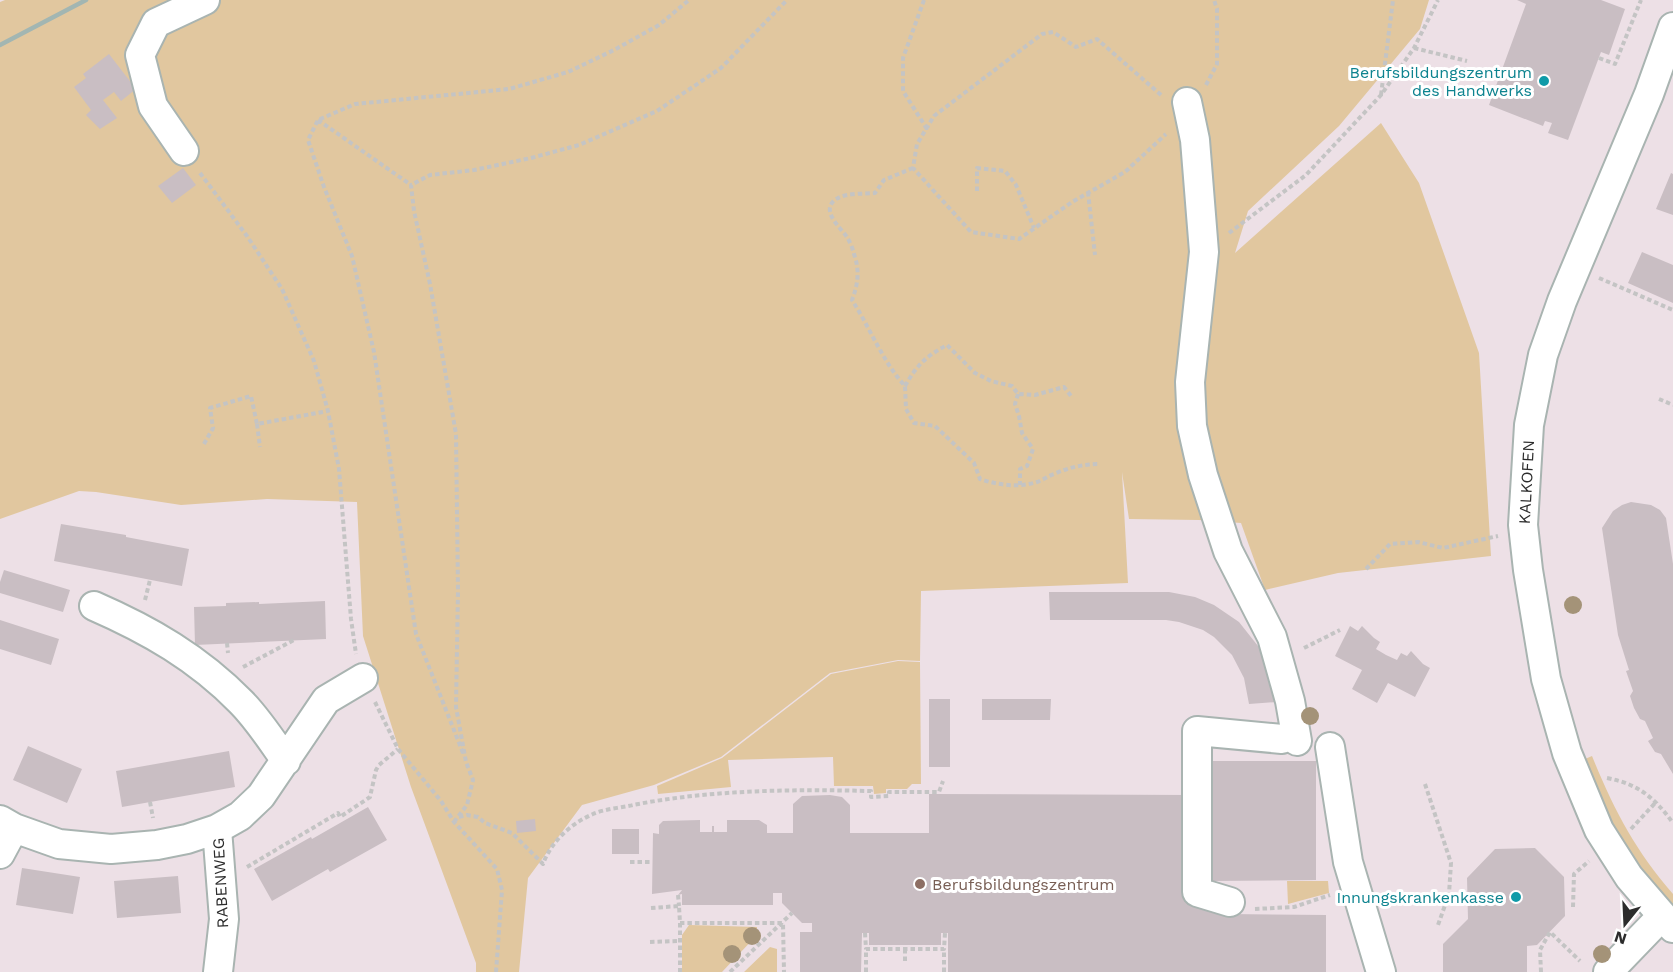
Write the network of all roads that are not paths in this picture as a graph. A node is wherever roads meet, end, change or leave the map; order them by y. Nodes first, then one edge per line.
1 (205, 0) edge
2 (1673, 27) edge
3 (1188, 111) road end
4 (184, 151) road end
5 (94, 606) dead end
6 (363, 678) road end
7 (1330, 747) dead end
8 (286, 761) junction
9 (7, 824) edge
10 (217, 829) junction
11 (0, 854) edge
12 (1230, 902) road end
13 (1667, 923) edge
14 (218, 972) edge
15 (1381, 972) edge
16 (1608, 972) edge

1 - 4 street
2 - 13 street, KALKOFEN
3 - 12 street
5 - 8 street
6 - 8 street
7 - 15 street
8 - 10 street
9 - 10 street
9 - 11 street
10 - 14 street, RABENWEG
13 - 16 street

